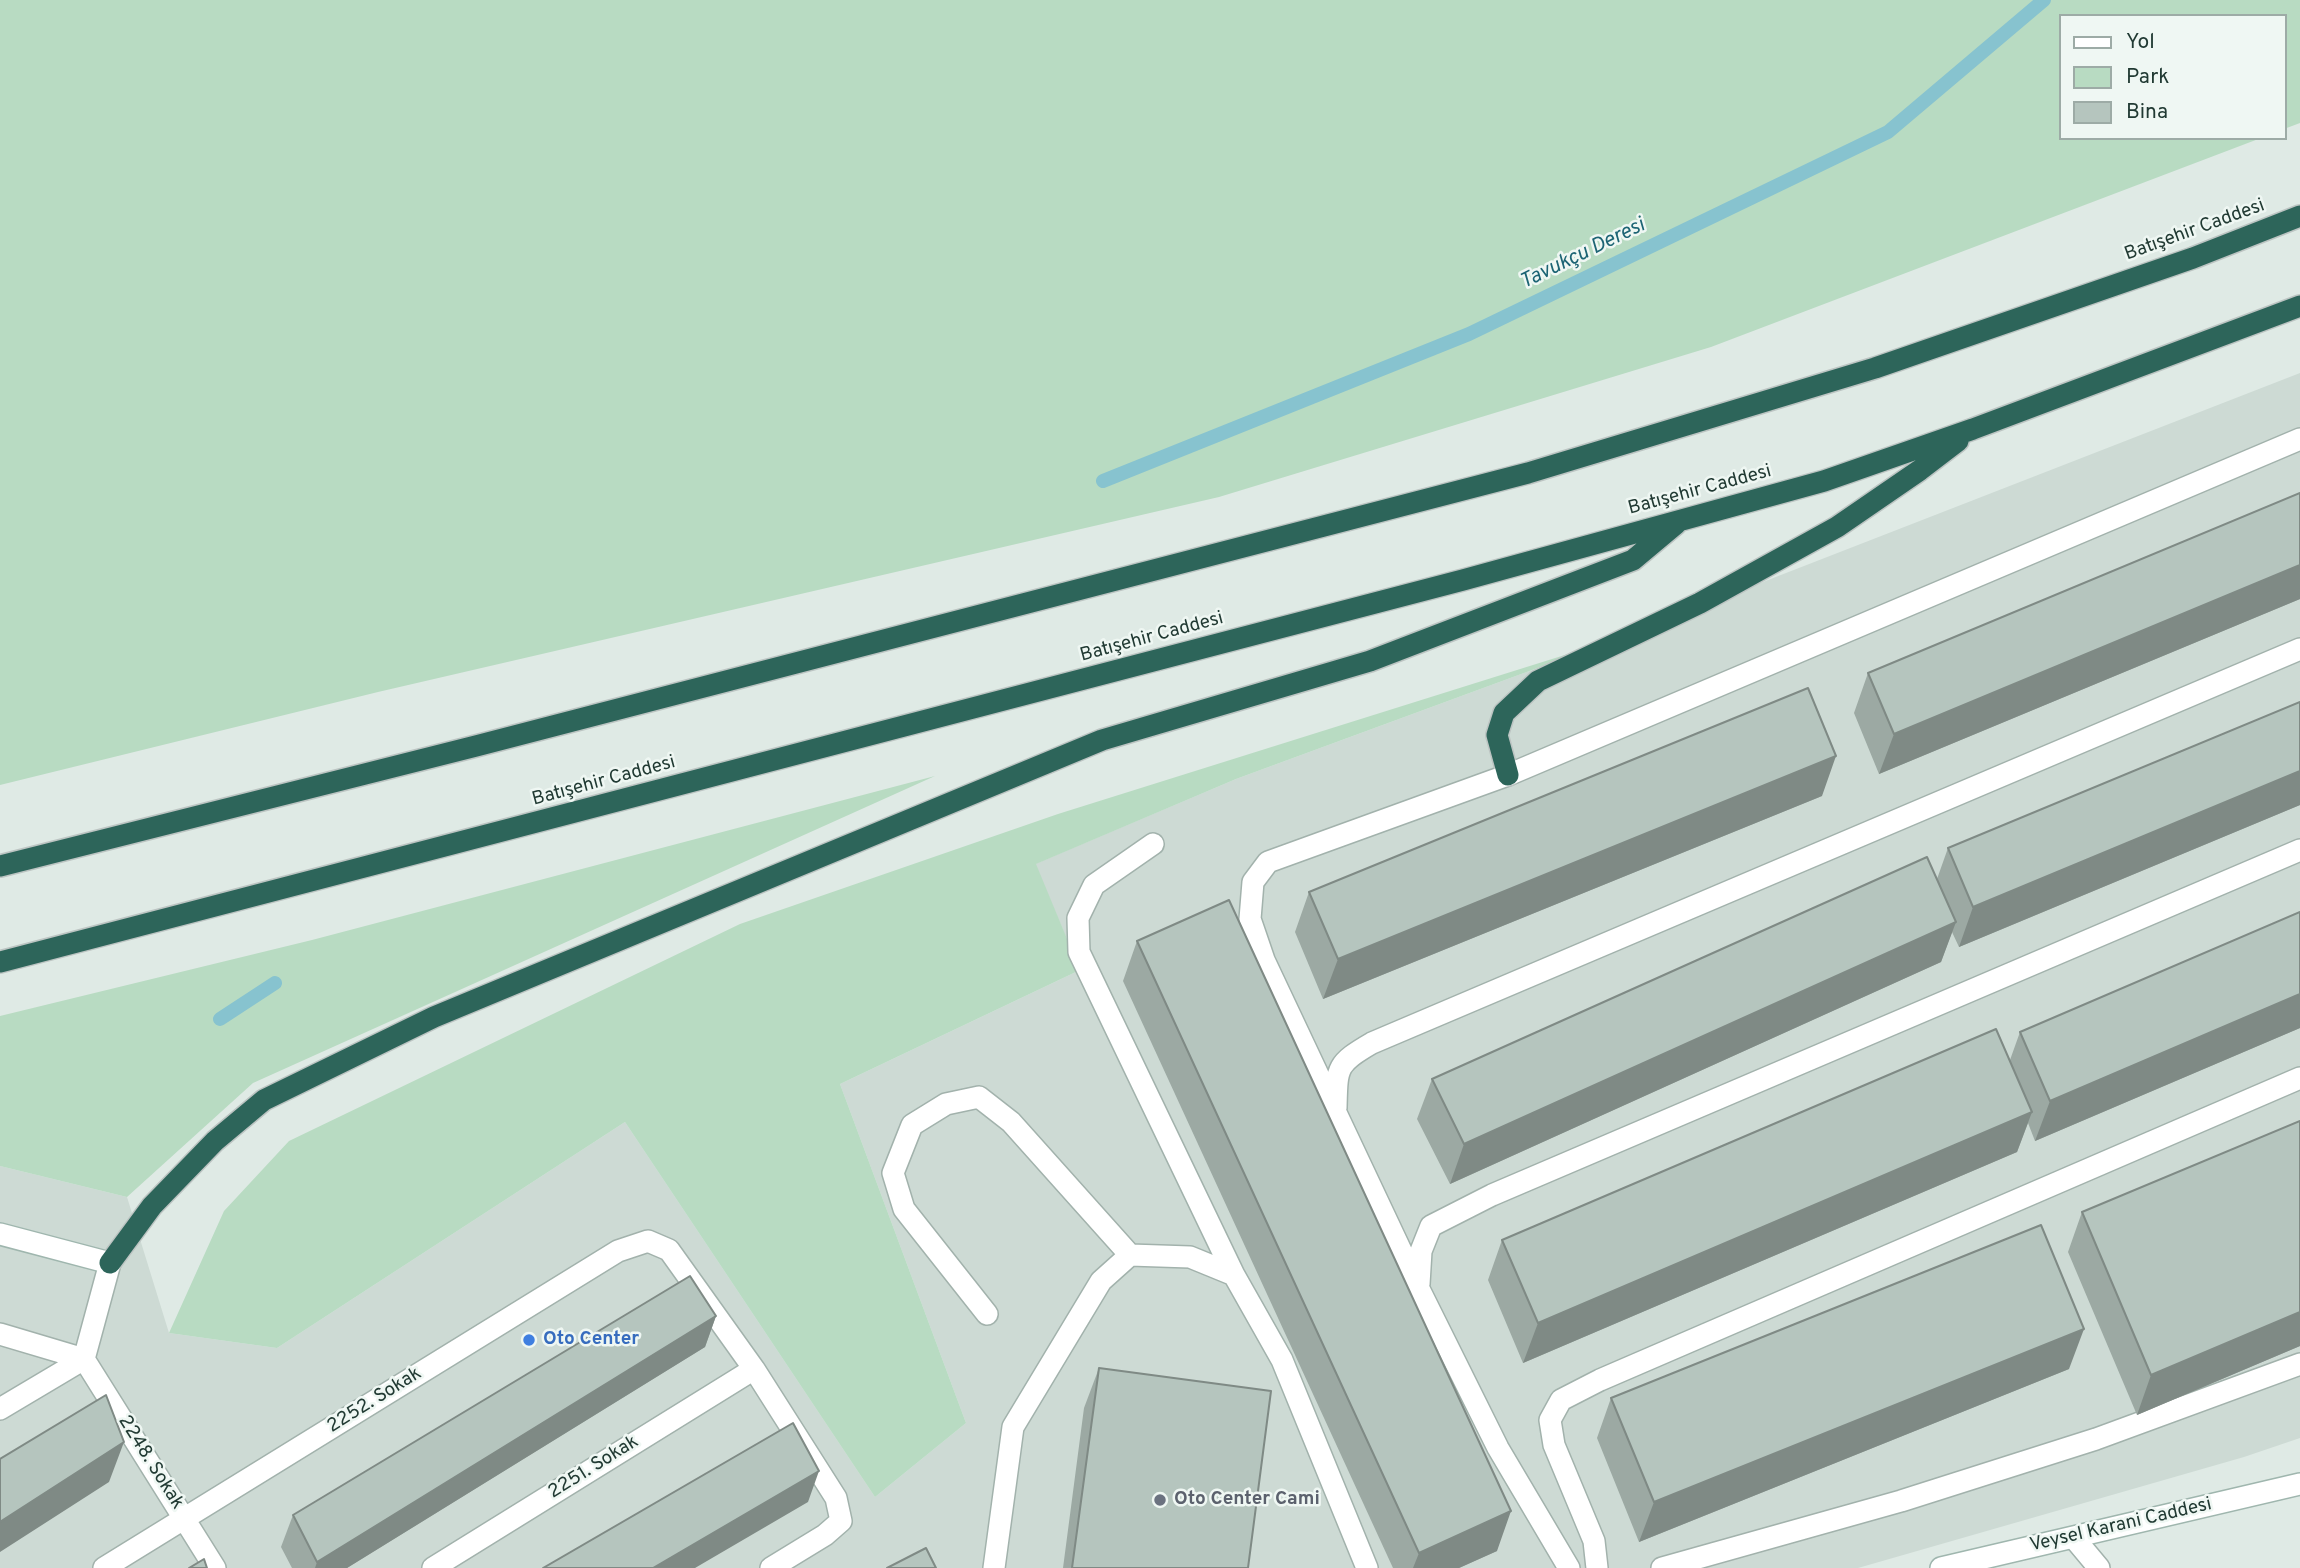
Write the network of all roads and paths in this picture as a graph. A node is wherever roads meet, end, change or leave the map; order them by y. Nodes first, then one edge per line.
1 (2300, 216) edge
2 (2300, 306) edge
3 (1973, 429) junction
4 (2300, 439) edge
5 (1684, 518) junction
6 (2300, 649) edge
7 (1508, 775) junction
8 (1153, 844) dead end
9 (2300, 850) edge
10 (0, 866) edge
11 (0, 962) edge
12 (2300, 1078) edge
13 (1336, 1114) junction
14 (0, 1234) edge
15 (1130, 1255) junction
16 (110, 1263) junction
17 (1234, 1275) junction
18 (1419, 1289) junction
19 (987, 1314) dead end
20 (0, 1334) edge
21 (84, 1359) junction
22 (2300, 1364) edge
23 (754, 1369) junction
24 (0, 1409) edge
25 (2300, 1484) edge
26 (185, 1519) junction
27 (2074, 1538) junction
28 (104, 1568) edge
29 (215, 1568) edge
30 (433, 1568) edge
31 (771, 1568) edge
32 (994, 1568) edge
33 (1367, 1568) edge
34 (1569, 1568) edge
35 (1597, 1568) edge
36 (1662, 1568) edge
37 (1941, 1568) edge
38 (2098, 1568) edge

1 - 10 highway, Batışehir Caddesi
2 - 3 highway, Batışehir Caddesi
3 - 5 highway, Batışehir Caddesi
3 - 7 highway
4 - 7 street
5 - 11 highway, Batışehir Caddesi
5 - 16 highway
6 - 13 street
7 - 13 street
8 - 17 street
9 - 18 street
12 - 35 street
13 - 18 street
14 - 16 street
15 - 17 street
15 - 19 street
15 - 32 street
16 - 21 street
17 - 33 street
18 - 34 street
20 - 21 street
21 - 24 street
21 - 26 street, 2248. Sokak
22 - 36 street
23 - 26 street, 2252. Sokak
23 - 30 street, 2251. Sokak
23 - 31 street
25 - 27 street, Veysel Karani Caddesi
26 - 28 street, 2252. Sokak
26 - 29 street, 2248. Sokak
27 - 37 street, Veysel Karani Caddesi
27 - 38 street

